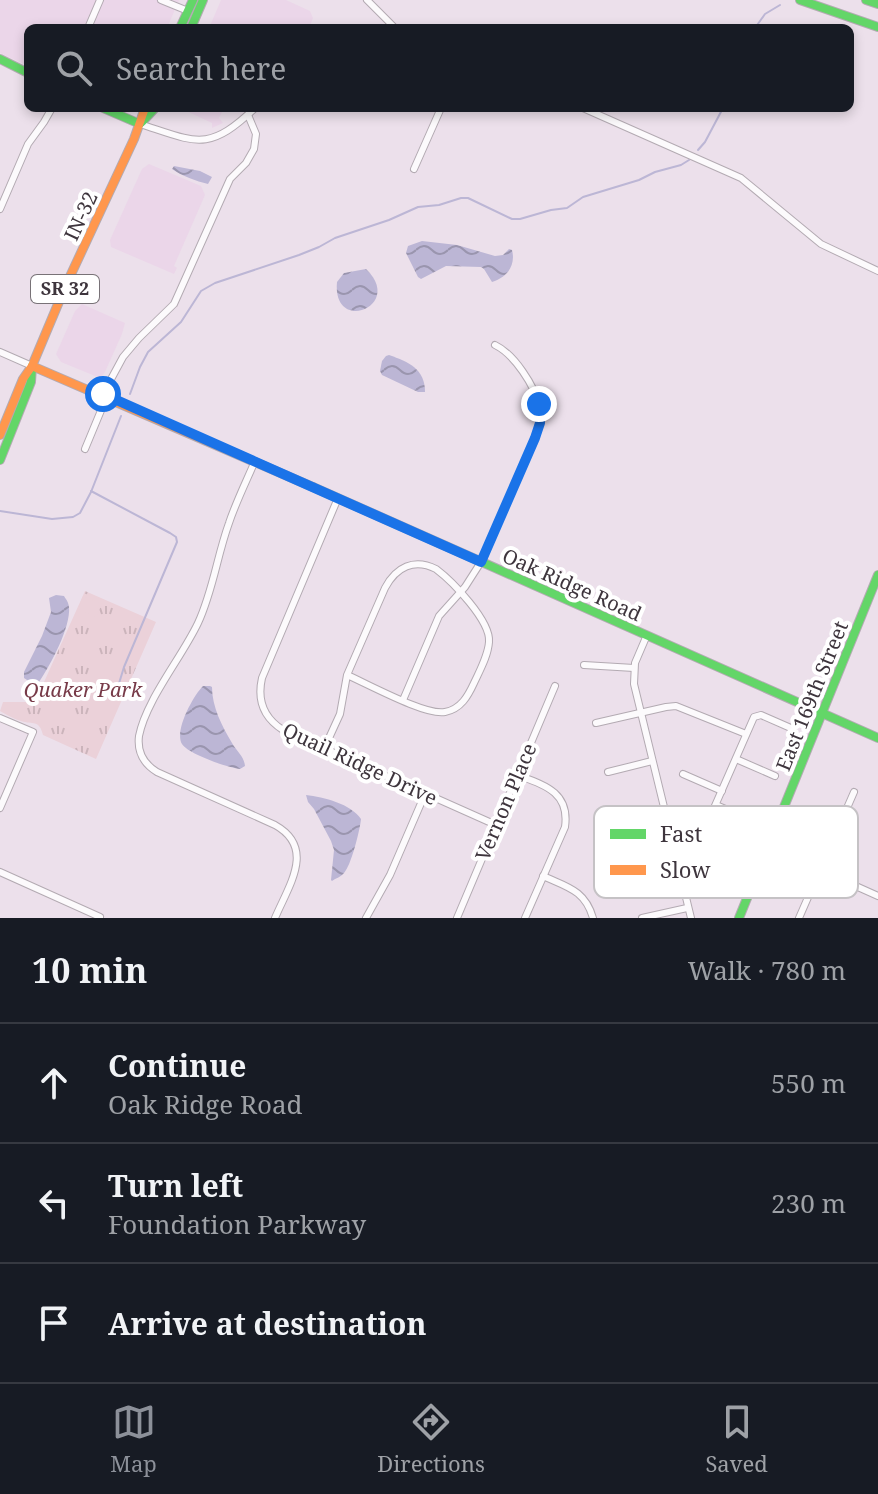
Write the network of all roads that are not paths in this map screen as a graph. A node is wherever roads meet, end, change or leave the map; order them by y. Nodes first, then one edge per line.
1 (100, 0) edge
2 (161, 0) edge
3 (193, 0) edge
4 (203, 0) edge
5 (367, 0) edge
6 (800, 0) edge
7 (866, 0) edge
8 (878, 4) edge
9 (188, 11) junction
10 (90, 24) edge
11 (182, 24) edge
12 (193, 24) edge
13 (391, 24) edge
14 (878, 27) edge
15 (0, 62) edge
16 (24, 71) edge
17 (50, 112) edge
18 (112, 112) edge
19 (144, 112) edge
20 (151, 112) edge
21 (251, 112) edge
22 (439, 112) edge
23 (592, 112) edge
24 (248, 115) junction
25 (140, 124) junction
26 (414, 169) dead end
27 (0, 209) edge
28 (878, 271) edge
29 (495, 345) dead end
30 (0, 352) edge
31 (32, 366) junction
32 (105, 395) junction
33 (0, 435) edge
34 (85, 449) dead end
35 (0, 460) edge
36 (255, 461) junction
37 (338, 498) junction
38 (481, 562) junction
39 (878, 575) edge
40 (460, 593) junction
41 (647, 635) junction
42 (584, 665) dead end
43 (634, 668) junction
44 (347, 675) junction
45 (555, 686) dead end
46 (403, 700) junction
47 (641, 713) junction
48 (823, 714) junction
49 (0, 718) edge
50 (596, 723) dead end
51 (793, 729) dead end
52 (746, 734) junction
53 (878, 738) edge
54 (324, 749) junction
55 (736, 759) junction
56 (652, 761) junction
57 (608, 772) dead end
58 (683, 774) dead end
59 (517, 775) junction
60 (775, 776) dead end
61 (722, 791) junction
62 (854, 792) dead end
63 (425, 794) junction
64 (716, 805) edge
65 (663, 806) edge
66 (785, 806) edge
67 (848, 806) edge
68 (0, 808) edge
69 (496, 825) junction
70 (0, 872) edge
71 (543, 876) junction
72 (858, 887) edge
73 (878, 896) edge
74 (685, 898) edge
75 (747, 898) edge
76 (808, 898) edge
77 (687, 908) junction
78 (100, 917) edge
79 (275, 918) edge
80 (366, 918) edge
81 (457, 918) edge
82 (525, 918) edge
83 (593, 918) edge
84 (642, 918) edge
85 (691, 918) edge
86 (739, 918) edge
87 (799, 918) edge

1 - 10 street
2 - 9 street
3 - 9 main road
4 - 12 main road
5 - 13 street
6 - 14 main road
7 - 8 main road
9 - 11 main road
15 - 16 main road
17 - 27 street
18 - 25 main road
19 - 25 main road, SR 32
20 - 25 main road, SR 32
21 - 24 street
22 - 26 street
23 - 28 street
24 - 25 street
24 - 32 street
25 - 31 main road, IN-32 / SR 32
29 - 38 street
30 - 31 street
31 - 32 main road, Oak Ridge Road
31 - 33 main road, IN-32 / SR 32
31 - 35 main road, IN-32 / SR 32
32 - 34 street
32 - 36 main road, Oak Ridge Road
36 - 37 main road, Oak Ridge Road
36 - 79 street
37 - 38 main road, Oak Ridge Road
37 - 54 street, Quail Ridge Drive
38 - 40 street
38 - 41 main road, Oak Ridge Road
39 - 48 main road, East 169th Street
40 - 44 street
40 - 46 street
40 - 46 street
41 - 43 street
41 - 48 main road, Oak Ridge Road
42 - 43 street
43 - 47 street
44 - 46 street
44 - 54 street
45 - 59 street, Vernon Place
47 - 50 street
47 - 52 street
47 - 56 street
48 - 53 main road, Oak Ridge Road
48 - 66 main road, East 169th Street
49 - 68 street
51 - 52 street
52 - 55 street
54 - 63 street, Quail Ridge Drive
55 - 60 street
55 - 61 street
56 - 57 street
56 - 65 street
58 - 61 street
59 - 69 street, Vernon Place
59 - 71 street
61 - 64 street
62 - 67 street
63 - 69 street, Quail Ridge Drive
63 - 80 street
69 - 81 street, Vernon Place
70 - 78 street
71 - 82 street
71 - 83 street
72 - 73 street
74 - 77 street
75 - 86 main road, East 169th Street
76 - 87 street
77 - 84 street
77 - 85 street

